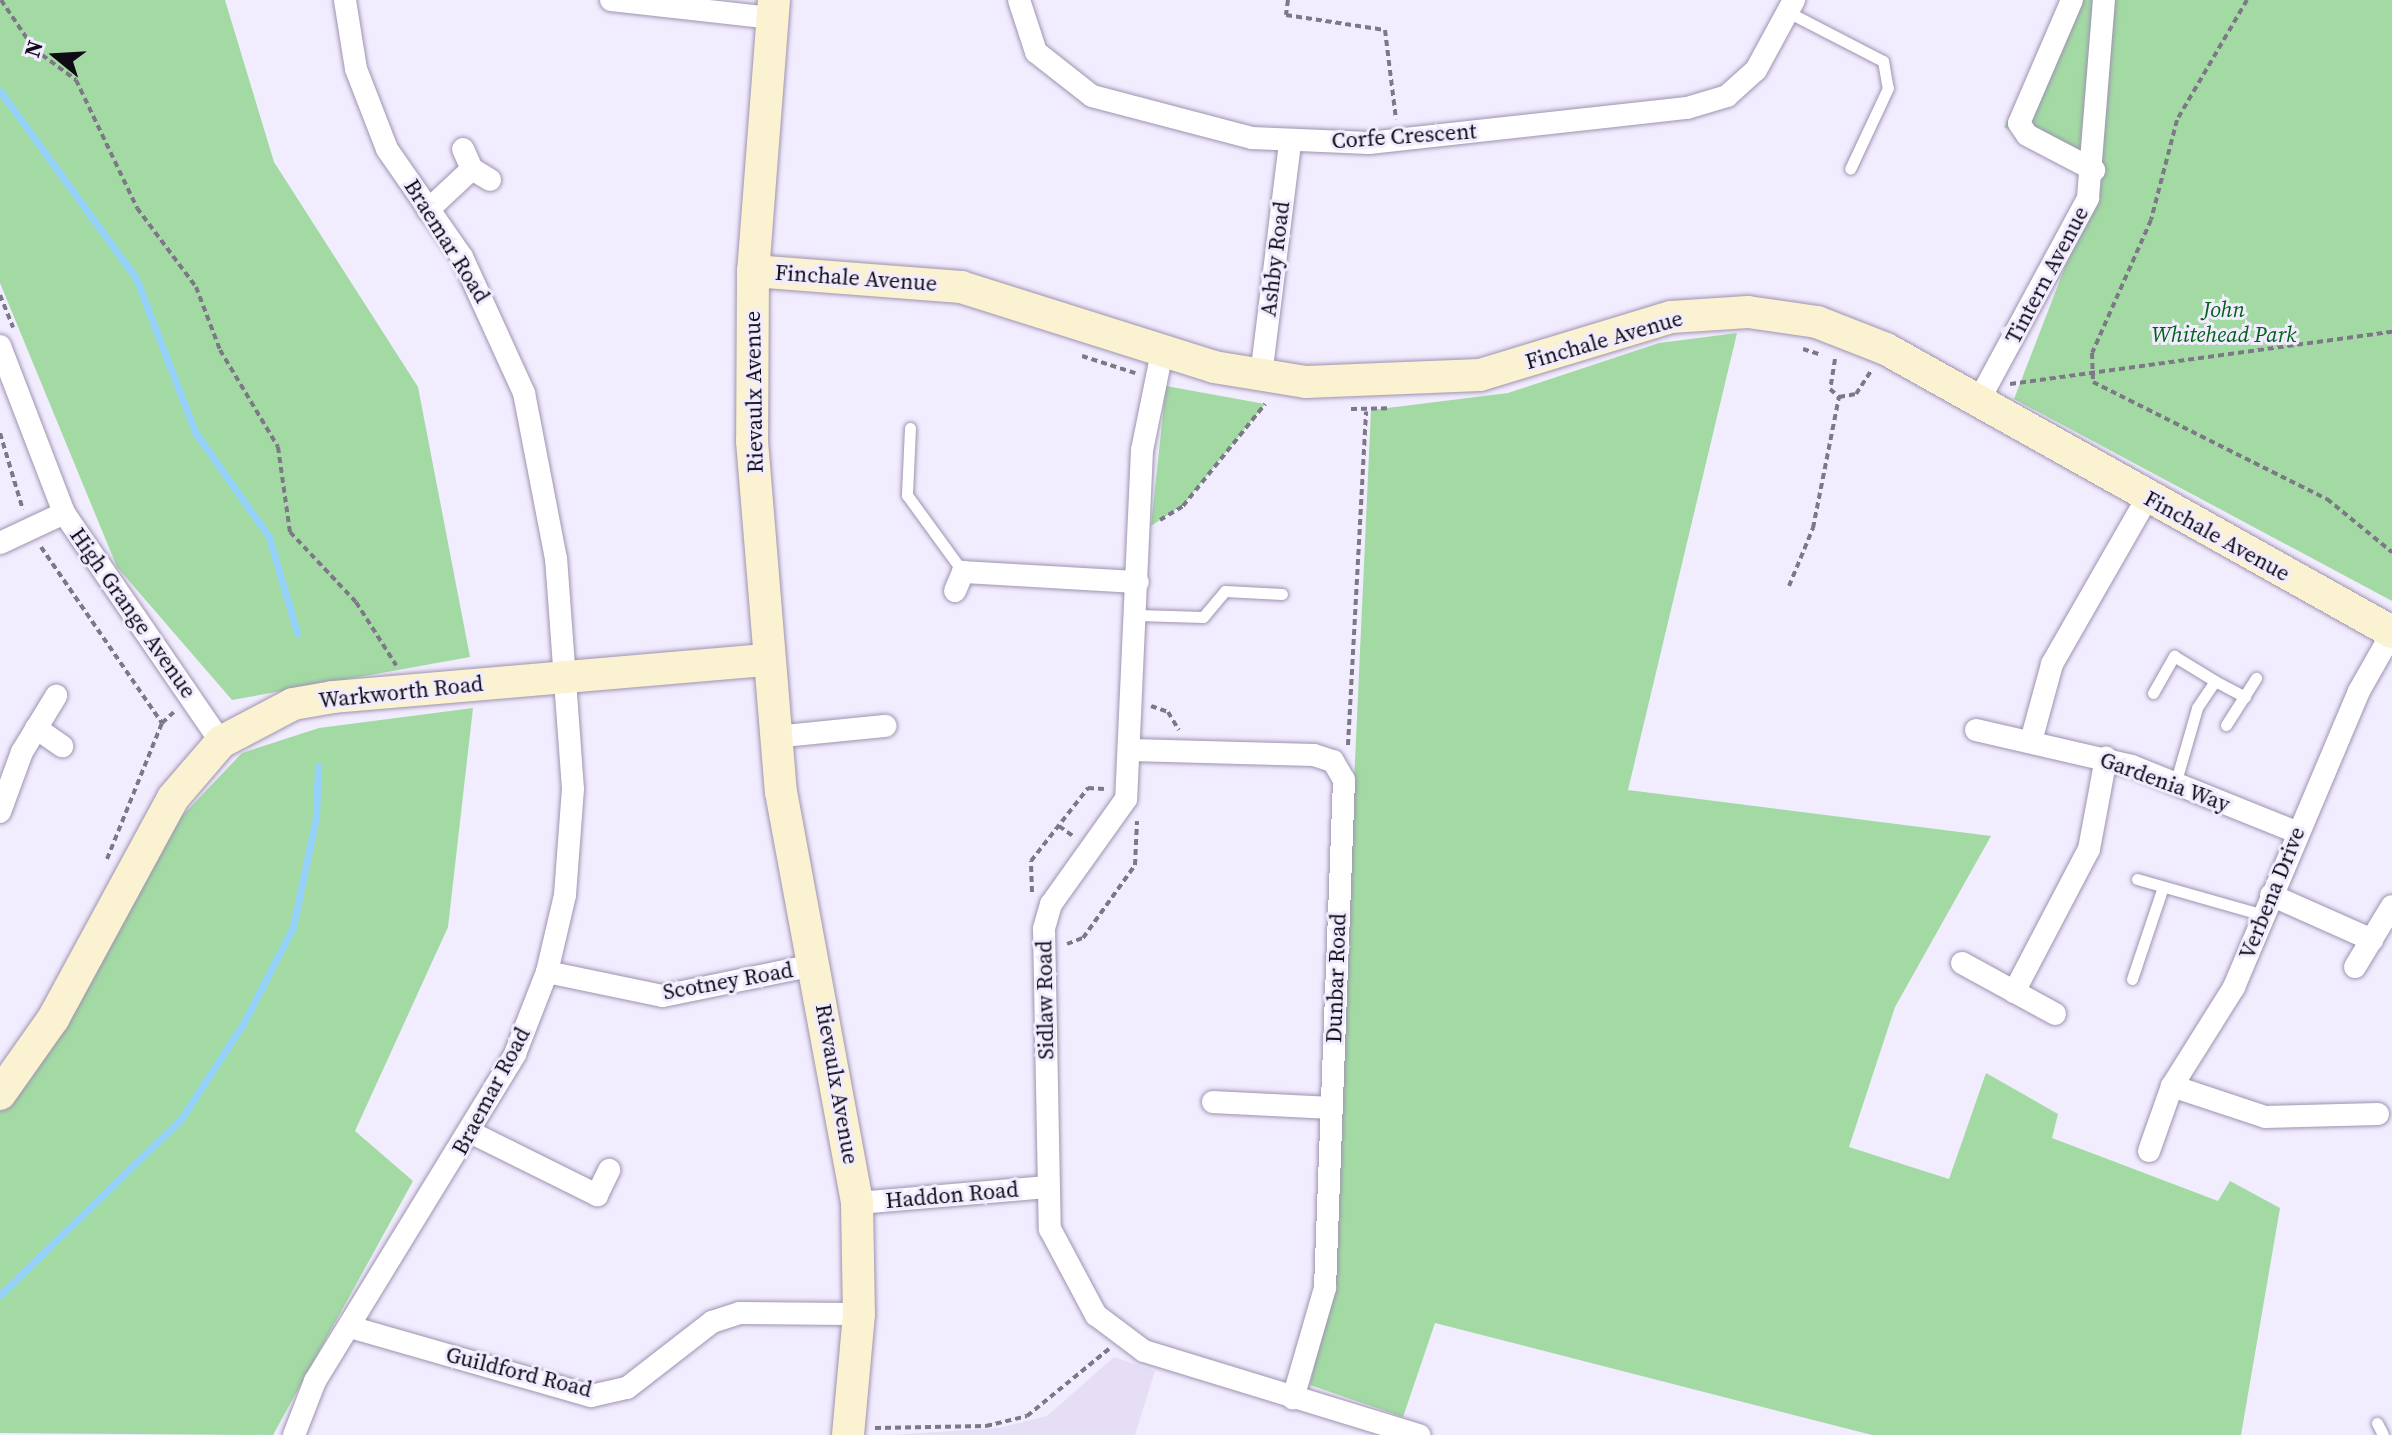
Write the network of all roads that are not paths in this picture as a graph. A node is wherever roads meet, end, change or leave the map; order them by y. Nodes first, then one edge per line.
1 (345, 0) edge
2 (611, 0) edge
3 (1019, 0) edge
4 (2072, 0) edge
5 (2104, 0) edge
6 (702, 5) edge
7 (1791, 6) edge
8 (773, 9) edge
9 (1290, 142) junction
10 (475, 166) dead end
11 (1850, 169) dead end
12 (2094, 170) junction
13 (428, 210) junction
14 (753, 271) junction
15 (8, 342) edge
16 (1159, 366) junction
17 (1986, 388) junction
18 (1259, 394) junction
19 (910, 428) dead end
20 (2147, 498) junction
21 (64, 513) junction
22 (0, 543) edge
23 (959, 582) joint
24 (1138, 582) junction
25 (1282, 594) dead end
26 (1137, 615) junction
27 (2392, 632) edge
28 (766, 660) junction
29 (566, 676) junction
30 (2256, 678) dead end
31 (2215, 681) junction
32 (2153, 693) dead end
33 (56, 696) dead end
34 (2245, 697) junction
35 (2226, 725) dead end
36 (885, 726) dead end
37 (36, 728) junction
38 (1976, 730) dead end
39 (774, 737) junction
40 (2031, 741) junction
41 (221, 742) junction
42 (62, 746) dead end
43 (1131, 750) junction
44 (2106, 758) junction
45 (2175, 784) junction
46 (0, 812) edge
47 (2296, 832) junction
48 (2137, 879) dead end
49 (2163, 887) junction
50 (2267, 905) junction
51 (2391, 910) edge
52 (2372, 940) junction
53 (1962, 963) dead end
54 (814, 965) junction
55 (2355, 967) dead end
56 (547, 972) junction
57 (2132, 979) dead end
58 (2014, 992) junction
59 (2055, 1014) dead end
60 (2172, 1086) junction
61 (0, 1094) edge
62 (1213, 1102) dead end
63 (1331, 1108) junction
64 (2378, 1114) dead end
65 (472, 1133) junction
66 (2149, 1151) dead end
67 (609, 1170) dead end
68 (1048, 1187) junction
69 (857, 1203) junction
70 (859, 1314) junction
71 (350, 1327) junction
72 (1293, 1398) junction
73 (2377, 1423) dead end
74 (848, 1432) edge
75 (1406, 1433) edge
76 (294, 1435) edge
77 (2383, 1435) edge

1 - 13 street, Braemar Road
2 - 6 street
3 - 9 street, Corfe Crescent
4 - 12 street
5 - 12 street, Tintern Avenue
6 - 8 street
7 - 9 street, Corfe Crescent
7 - 11 lane
8 - 14 street, Rievaulx Avenue
9 - 18 street, Ashby Road
10 - 13 street
12 - 17 street, Tintern Avenue
13 - 29 street, Braemar Road
14 - 16 street, Finchale Avenue
14 - 28 street, Rievaulx Avenue
15 - 21 street, High Grange Avenue
16 - 18 street, Finchale Avenue
16 - 24 street, Sidlaw Road
17 - 18 street, Finchale Avenue
17 - 20 street, Finchale Avenue
19 - 23 lane
20 - 27 street, Finchale Avenue
20 - 40 street
21 - 22 street
21 - 41 street, High Grange Avenue
23 - 24 street
24 - 26 street, Sidlaw Road
25 - 26 lane
26 - 43 street, Sidlaw Road
27 - 47 street, Verbena Drive
28 - 29 street, Warkworth Road
28 - 39 street, Rievaulx Avenue
29 - 41 street, Warkworth Road
29 - 56 street, Braemar Road
30 - 34 lane
31 - 32 lane
31 - 34 lane
31 - 45 lane
33 - 37 street
34 - 35 lane
36 - 39 street
37 - 42 street
37 - 46 street
38 - 40 street, Gardenia Way
39 - 54 street, Rievaulx Avenue
40 - 44 street, Gardenia Way
41 - 61 street, Warkworth Road
43 - 63 street, Dunbar Road
43 - 68 street, Sidlaw Road
44 - 45 street, Gardenia Way
44 - 58 street
45 - 47 street, Gardenia Way
47 - 50 street, Verbena Drive
48 - 49 lane
49 - 50 lane
49 - 57 lane
50 - 52 street
50 - 60 street, Verbena Drive
51 - 52 street
52 - 55 street
53 - 58 street
54 - 56 street, Scotney Road
54 - 69 street, Rievaulx Avenue
56 - 65 street, Braemar Road
58 - 59 street
60 - 64 street
60 - 66 street, Verbena Drive
62 - 63 street
63 - 72 street, Dunbar Road
65 - 67 street
65 - 71 street, Braemar Road
68 - 69 street, Haddon Road
68 - 72 street, Sidlaw Road
69 - 70 street, Rievaulx Avenue
70 - 71 street, Guildford Road
70 - 74 street, Rievaulx Avenue
71 - 76 street, Braemar Road
72 - 75 street, Sidlaw Road
73 - 77 lane

